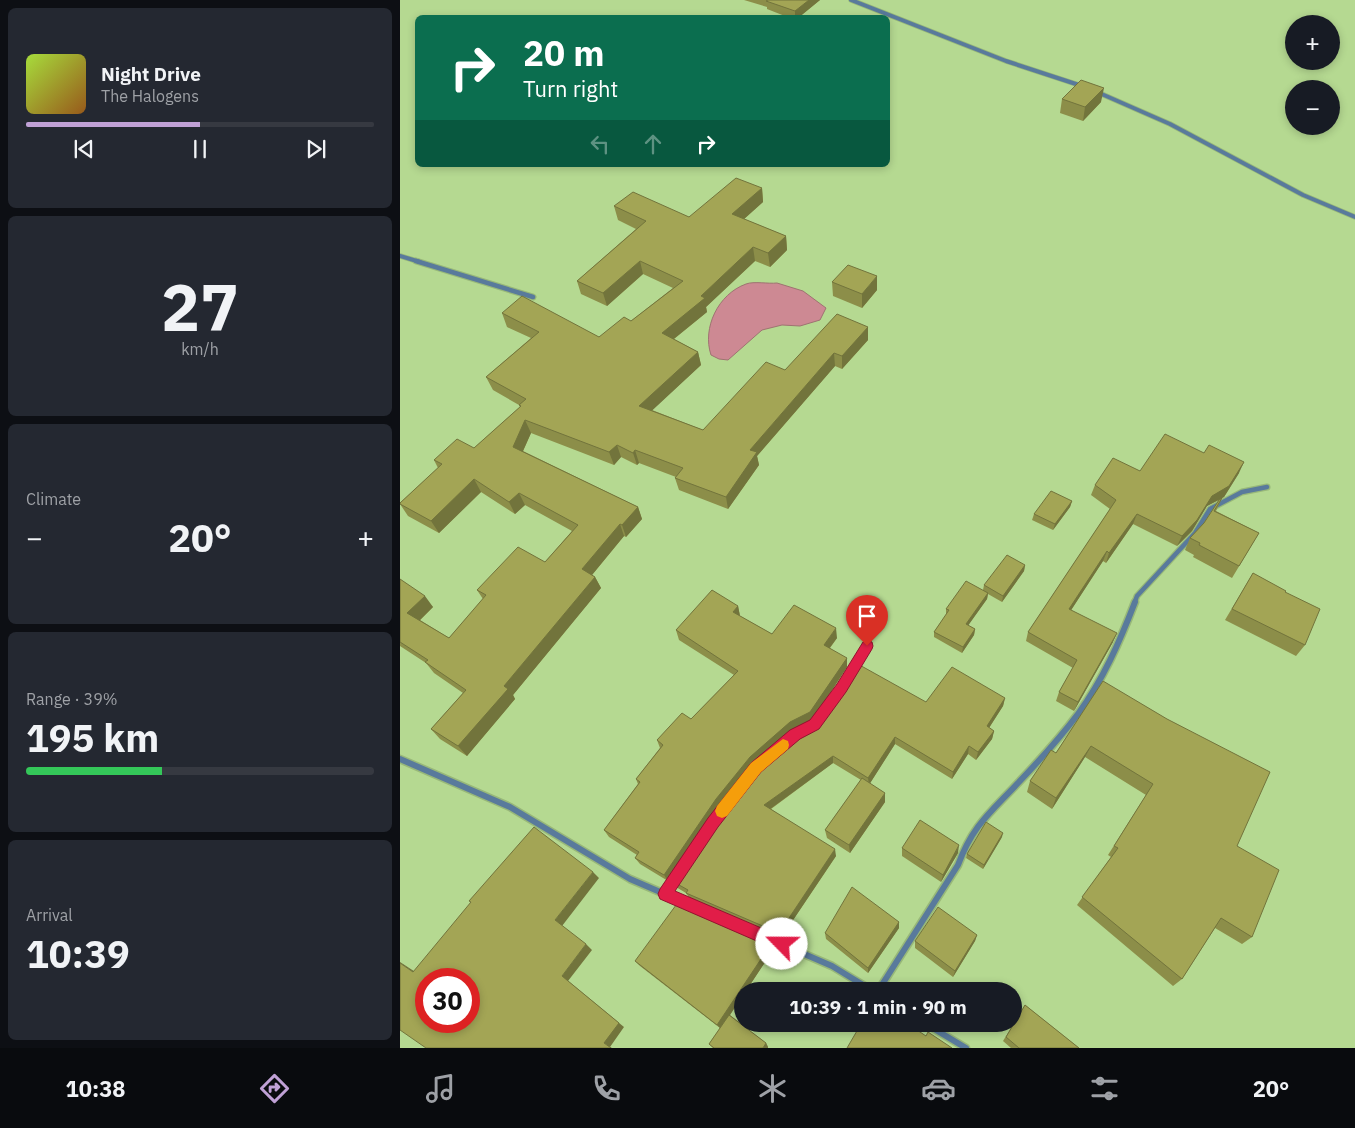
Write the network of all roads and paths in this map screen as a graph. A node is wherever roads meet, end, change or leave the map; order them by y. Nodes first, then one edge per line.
1 (851, 0) edge
2 (889, 15) edge
3 (890, 15) edge
4 (1355, 217) edge
5 (400, 256) edge
6 (533, 298) dead end
7 (1267, 487) dead end
8 (867, 646) dead end
9 (850, 674) edge
10 (400, 760) edge
11 (680, 871) edge
12 (665, 894) junction
13 (858, 982) edge
14 (884, 982) edge
15 (939, 1032) edge
16 (966, 1048) edge

1 - 2 street
3 - 4 street
5 - 6 street
7 - 14 street
8 - 9 street
10 - 12 street
11 - 12 street
12 - 13 street
15 - 16 street

